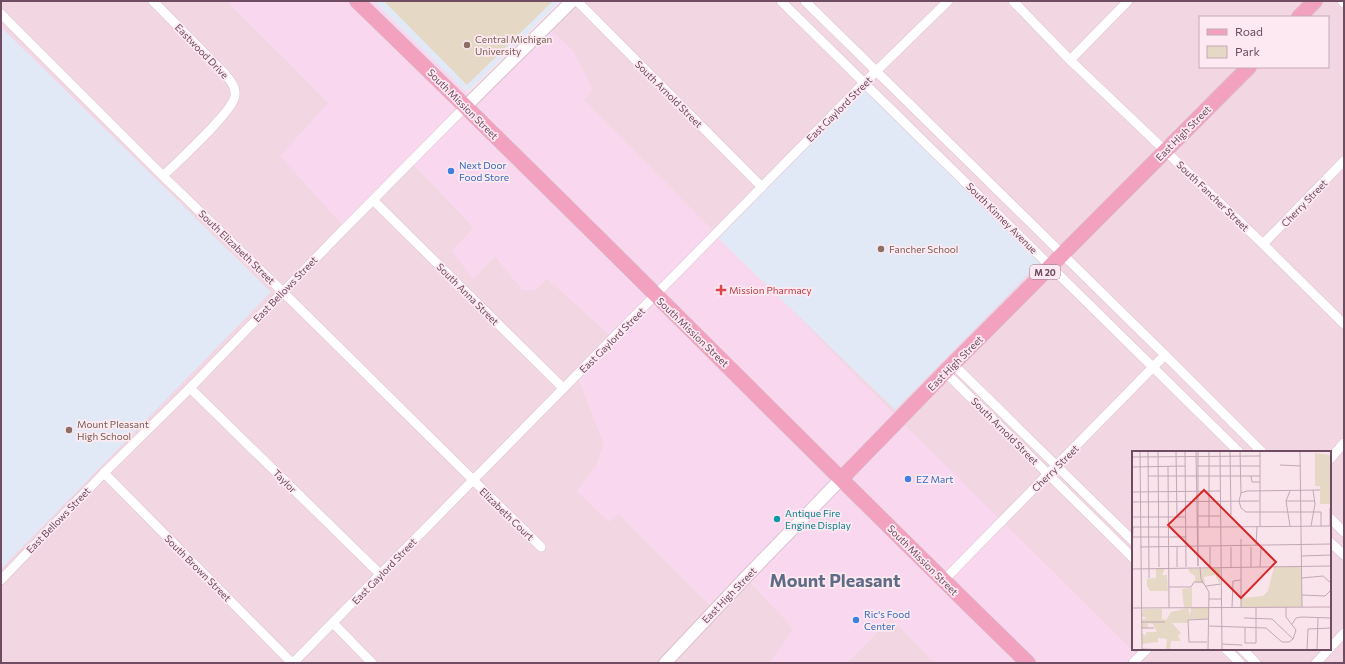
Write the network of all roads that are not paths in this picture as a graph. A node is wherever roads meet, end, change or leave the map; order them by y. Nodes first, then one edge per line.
1 (153, 1) edge
2 (357, 1) edge
3 (572, 1) edge
4 (577, 1) edge
5 (781, 1) edge
6 (806, 1) edge
7 (948, 1) edge
8 (1013, 1) edge
9 (1128, 1) edge
10 (1316, 1) edge
11 (1342, 1) edge
12 (1344, 3) edge
13 (1, 14) edge
14 (1300, 16) edge
15 (1070, 60) junction
16 (1248, 68) edge
17 (876, 72) junction
18 (864, 83) junction
19 (466, 106) junction
20 (1166, 150) junction
21 (1344, 162) edge
22 (163, 176) junction
23 (762, 187) junction
24 (373, 200) junction
25 (1263, 244) junction
26 (1062, 254) junction
27 (1050, 266) junction
28 (283, 292) junction
29 (656, 296) junction
30 (1344, 324) edge
31 (1165, 355) junction
32 (1154, 367) junction
33 (949, 368) junction
34 (190, 388) junction
35 (563, 388) junction
36 (1344, 443) edge
37 (1238, 451) edge
38 (1261, 451) edge
39 (1331, 457) edge
40 (1057, 466) junction
41 (104, 472) junction
42 (1049, 475) junction
43 (842, 478) junction
44 (474, 480) junction
45 (1331, 519) edge
46 (1344, 532) edge
47 (1132, 540) edge
48 (1331, 543) edge
49 (541, 547) dead end
50 (1344, 555) edge
51 (1132, 557) edge
52 (380, 574) junction
53 (1, 580) edge
54 (944, 580) junction
55 (333, 623) junction
56 (1344, 634) edge
57 (1331, 648) edge
58 (1146, 650) edge
59 (1227, 650) edge
60 (1243, 650) edge
61 (1329, 650) edge
62 (668, 662) edge
63 (292, 663) edge
64 (372, 663) edge
65 (1028, 663) edge
66 (1133, 663) edge
67 (1240, 663) edge
68 (1256, 663) edge
69 (1316, 663) edge

1 - 22 street, Eastwood Drive
2 - 19 main road, South Mission Street
3 - 19 street, East Bellows Street
4 - 23 street, South Arnold Street
5 - 18 street, South Kinney Avenue
6 - 17 street, South Kinney Avenue
7 - 17 street, East Gaylord Street
8 - 15 street, South Fancher Street
9 - 15 street
10 - 14 main road
11 - 12 street
13 - 22 street, South Elizabeth Street
15 - 20 street, South Fancher Street
16 - 20 main road, East High Street / M 20
17 - 18 street, East Gaylord Street
17 - 26 street, South Kinney Avenue
18 - 23 street, East Gaylord Street
18 - 27 street, South Kinney Avenue
19 - 24 street, East Bellows Street
19 - 29 main road, South Mission Street
20 - 25 street, South Fancher Street
20 - 26 main road, East High Street / M 20
21 - 25 street, Cherry Street
22 - 28 street, South Elizabeth Street
23 - 29 street, East Gaylord Street
24 - 28 street, East Bellows Street
24 - 35 street, South Anna Street
25 - 30 street, South Fancher Street
26 - 27 main road, East High Street / M 20
26 - 31 street, South Kinney Avenue
27 - 32 street, South Kinney Avenue
27 - 33 main road, East High Street / M 20
28 - 34 street, East Bellows Street
28 - 44 street, South Elizabeth Street
29 - 35 street, East Gaylord Street
29 - 43 main road, South Mission Street
31 - 32 street, Cherry Street
31 - 38 street, South Kinney Avenue
32 - 37 street, South Kinney Avenue
32 - 40 street, Cherry Street
33 - 40 street, South Arnold Street
33 - 42 street, South Arnold Street
33 - 43 main road, East High Street / M 20
34 - 41 street, East Bellows Street
34 - 52 street, Taylor
35 - 44 street, East Gaylord Street
36 - 39 street
40 - 42 street, Cherry Street
40 - 47 street, South Arnold Street
41 - 53 street, East Bellows Street
41 - 63 street, South Brown Street
42 - 51 street, South Arnold Street
42 - 54 street, Cherry Street
43 - 54 main road, South Mission Street
43 - 62 street, East High Street
44 - 49 street, Elizabeth Court
44 - 52 street, East Gaylord Street
45 - 46 street
48 - 50 street
52 - 55 street, East Gaylord Street
54 - 65 main road, South Mission Street
55 - 63 street, East Gaylord Street
55 - 64 street
56 - 57 street
58 - 66 street
59 - 67 street
60 - 68 street
61 - 69 street

